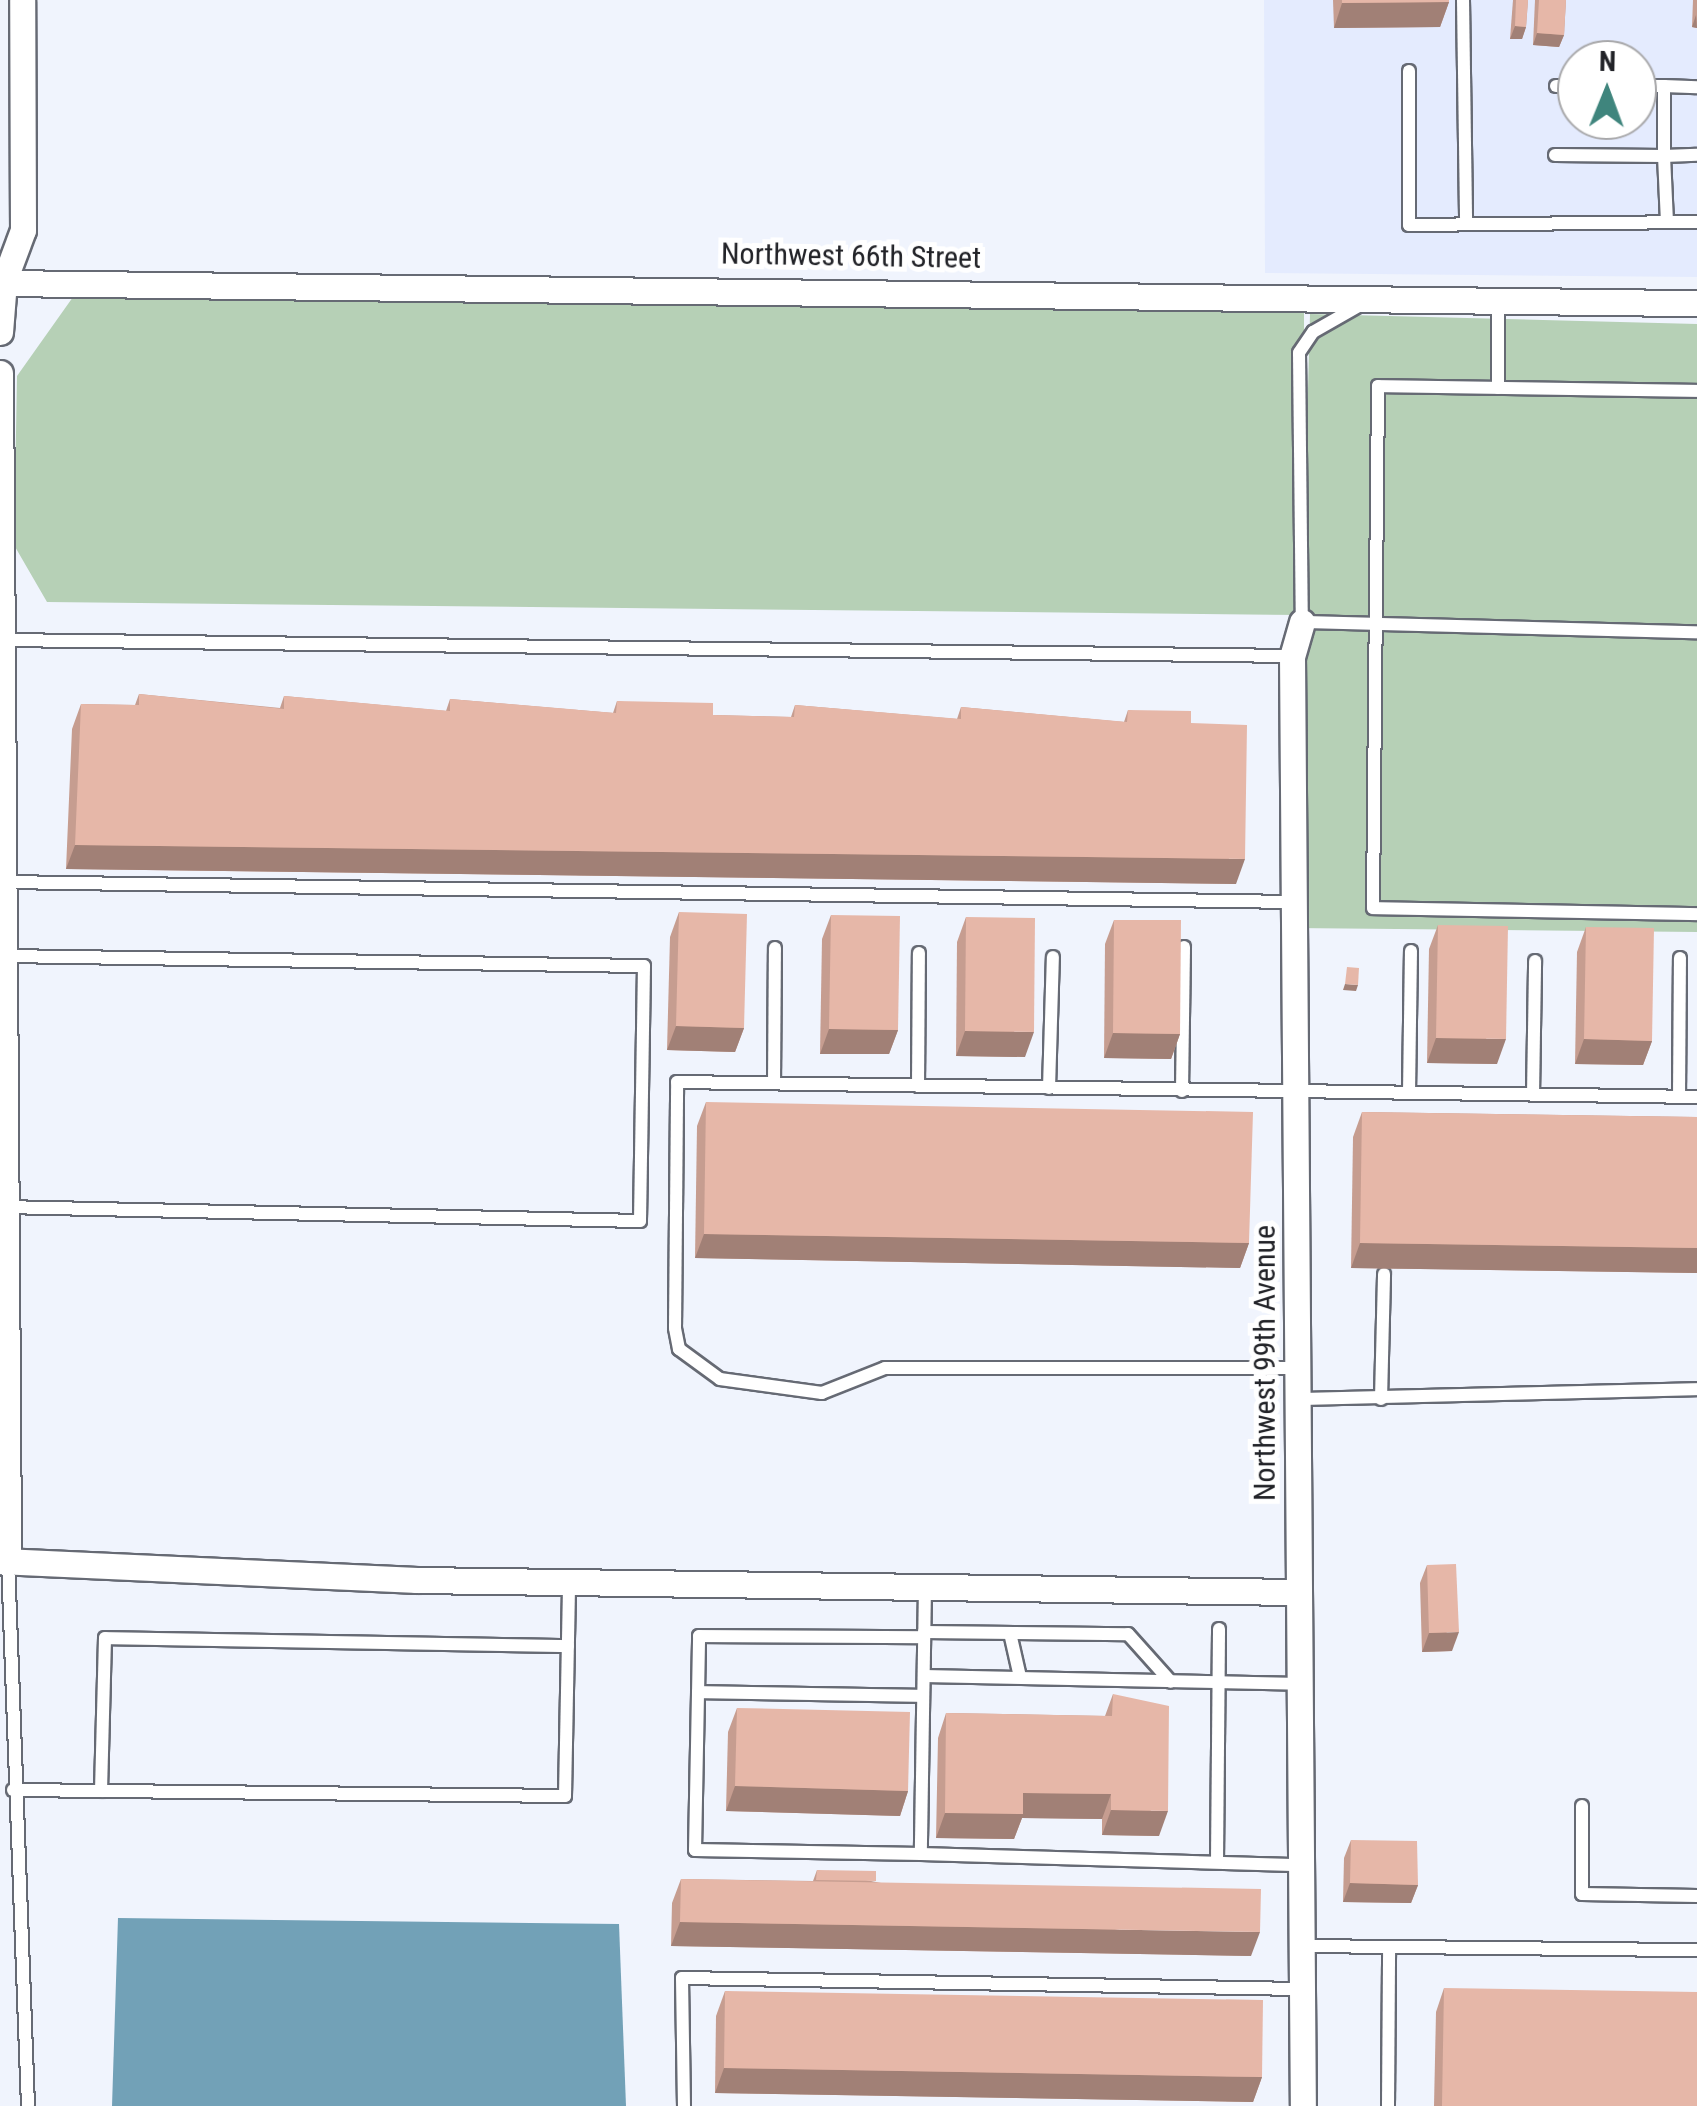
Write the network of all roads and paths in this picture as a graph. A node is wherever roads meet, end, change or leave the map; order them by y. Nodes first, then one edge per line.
1 (22, 0) edge
2 (1463, 0) edge
3 (1409, 71) dead end
4 (1657, 86) edge
5 (1664, 86) junction
6 (1697, 87) edge
7 (1555, 155) dead end
8 (1664, 156) junction
9 (1697, 156) edge
10 (1666, 222) junction
11 (1697, 222) edge
12 (1466, 224) junction
13 (1, 280) edge
14 (1372, 298) junction
15 (1498, 300) junction
16 (1697, 303) edge
17 (0, 332) edge
18 (0, 372) edge
19 (1498, 388) junction
20 (1697, 391) edge
21 (1302, 622) junction
22 (1375, 622) junction
23 (1697, 632) edge
24 (2, 640) edge
25 (1292, 656) junction
26 (2, 683) edge
27 (5, 882) junction
28 (1294, 902) junction
29 (1697, 914) edge
30 (1184, 947) edge
31 (776, 948) dead end
32 (1411, 951) dead end
33 (919, 952) dead end
34 (5, 956) junction
35 (1053, 957) dead end
36 (1680, 958) dead end
37 (1536, 961) dead end
38 (774, 1084) junction
39 (918, 1086) junction
40 (1049, 1088) junction
41 (1182, 1091) junction
42 (1409, 1093) junction
43 (1295, 1094) junction
44 (1533, 1094) junction
45 (1679, 1097) junction
46 (1697, 1097) edge
47 (2, 1111) edge
48 (4, 1224) edge
49 (1384, 1274) dead end
50 (1298, 1368) junction
51 (1697, 1389) edge
52 (1298, 1398) junction
53 (1380, 1399) junction
54 (4, 1561) edge
55 (569, 1583) junction
56 (925, 1588) junction
57 (1299, 1592) junction
58 (1219, 1629) dead end
59 (1010, 1632) junction
60 (924, 1634) junction
61 (568, 1646) junction
62 (924, 1676) junction
63 (1020, 1677) junction
64 (1171, 1682) junction
65 (1219, 1682) junction
66 (1300, 1684) junction
67 (698, 1692) junction
68 (923, 1696) junction
69 (12, 1790) junction
70 (101, 1791) junction
71 (1582, 1806) dead end
72 (7, 1850) edge
73 (921, 1854) junction
74 (1217, 1861) junction
75 (1301, 1866) junction
76 (0, 1890) edge
77 (17, 1890) junction
78 (1697, 1896) edge
79 (1302, 1946) junction
80 (1389, 1947) junction
81 (1697, 1950) edge
82 (1302, 1990) junction
83 (28, 2106) edge
84 (684, 2106) edge
85 (1303, 2106) edge
86 (1388, 2106) edge

1 - 13 street
2 - 12 lane
3 - 12 lane
4 - 5 lane
5 - 6 lane
5 - 8 lane
7 - 8 lane
8 - 9 lane
8 - 10 lane
10 - 11 lane
10 - 12 lane
13 - 14 street, Northwest 66th Street
13 - 17 street
14 - 15 street, Northwest 66th Street
14 - 21 lane
15 - 16 street, Northwest 66th Street
15 - 19 lane
18 - 24 street
19 - 20 lane
19 - 22 lane
21 - 22 lane
21 - 25 street, Northwest 99th Avenue
22 - 23 lane
22 - 29 lane
24 - 25 lane
24 - 26 street
25 - 28 street, Northwest 99th Avenue
26 - 27 street
27 - 28 lane
27 - 34 street
28 - 43 street, Northwest 99th Avenue
30 - 41 lane
31 - 38 lane
32 - 42 lane
33 - 39 lane
34 - 47 street
34 - 48 lane
35 - 40 lane
36 - 45 lane
37 - 44 lane
38 - 39 lane
38 - 50 lane
39 - 40 lane
40 - 41 lane
41 - 43 lane
42 - 43 lane
42 - 44 lane
43 - 50 street, Northwest 99th Avenue
44 - 45 lane
45 - 46 lane
47 - 48 street
48 - 54 street
49 - 53 lane
50 - 52 street, Northwest 99th Avenue
51 - 53 lane
52 - 53 lane
52 - 57 street, Northwest 99th Avenue
54 - 55 street
54 - 69 lane
55 - 56 street
55 - 61 lane
56 - 57 street
56 - 60 lane
57 - 66 street, Northwest 99th Avenue
58 - 65 lane
59 - 60 lane
59 - 63 lane
59 - 64 lane
60 - 62 lane
60 - 67 lane
61 - 70 lane
61 - 70 lane
62 - 63 lane
62 - 68 lane
63 - 64 lane
64 - 65 lane
65 - 66 lane
65 - 74 lane
66 - 75 street, Northwest 99th Avenue
67 - 68 lane
67 - 73 lane
68 - 73 lane
69 - 70 lane
69 - 72 lane
71 - 78 lane
72 - 77 lane
73 - 74 lane
74 - 75 lane
75 - 79 street, Northwest 99th Avenue
76 - 77 lane
77 - 83 lane
79 - 80 lane
79 - 82 street, Northwest 99th Avenue
80 - 81 lane
80 - 86 lane
82 - 84 lane
82 - 85 street, Northwest 99th Avenue

